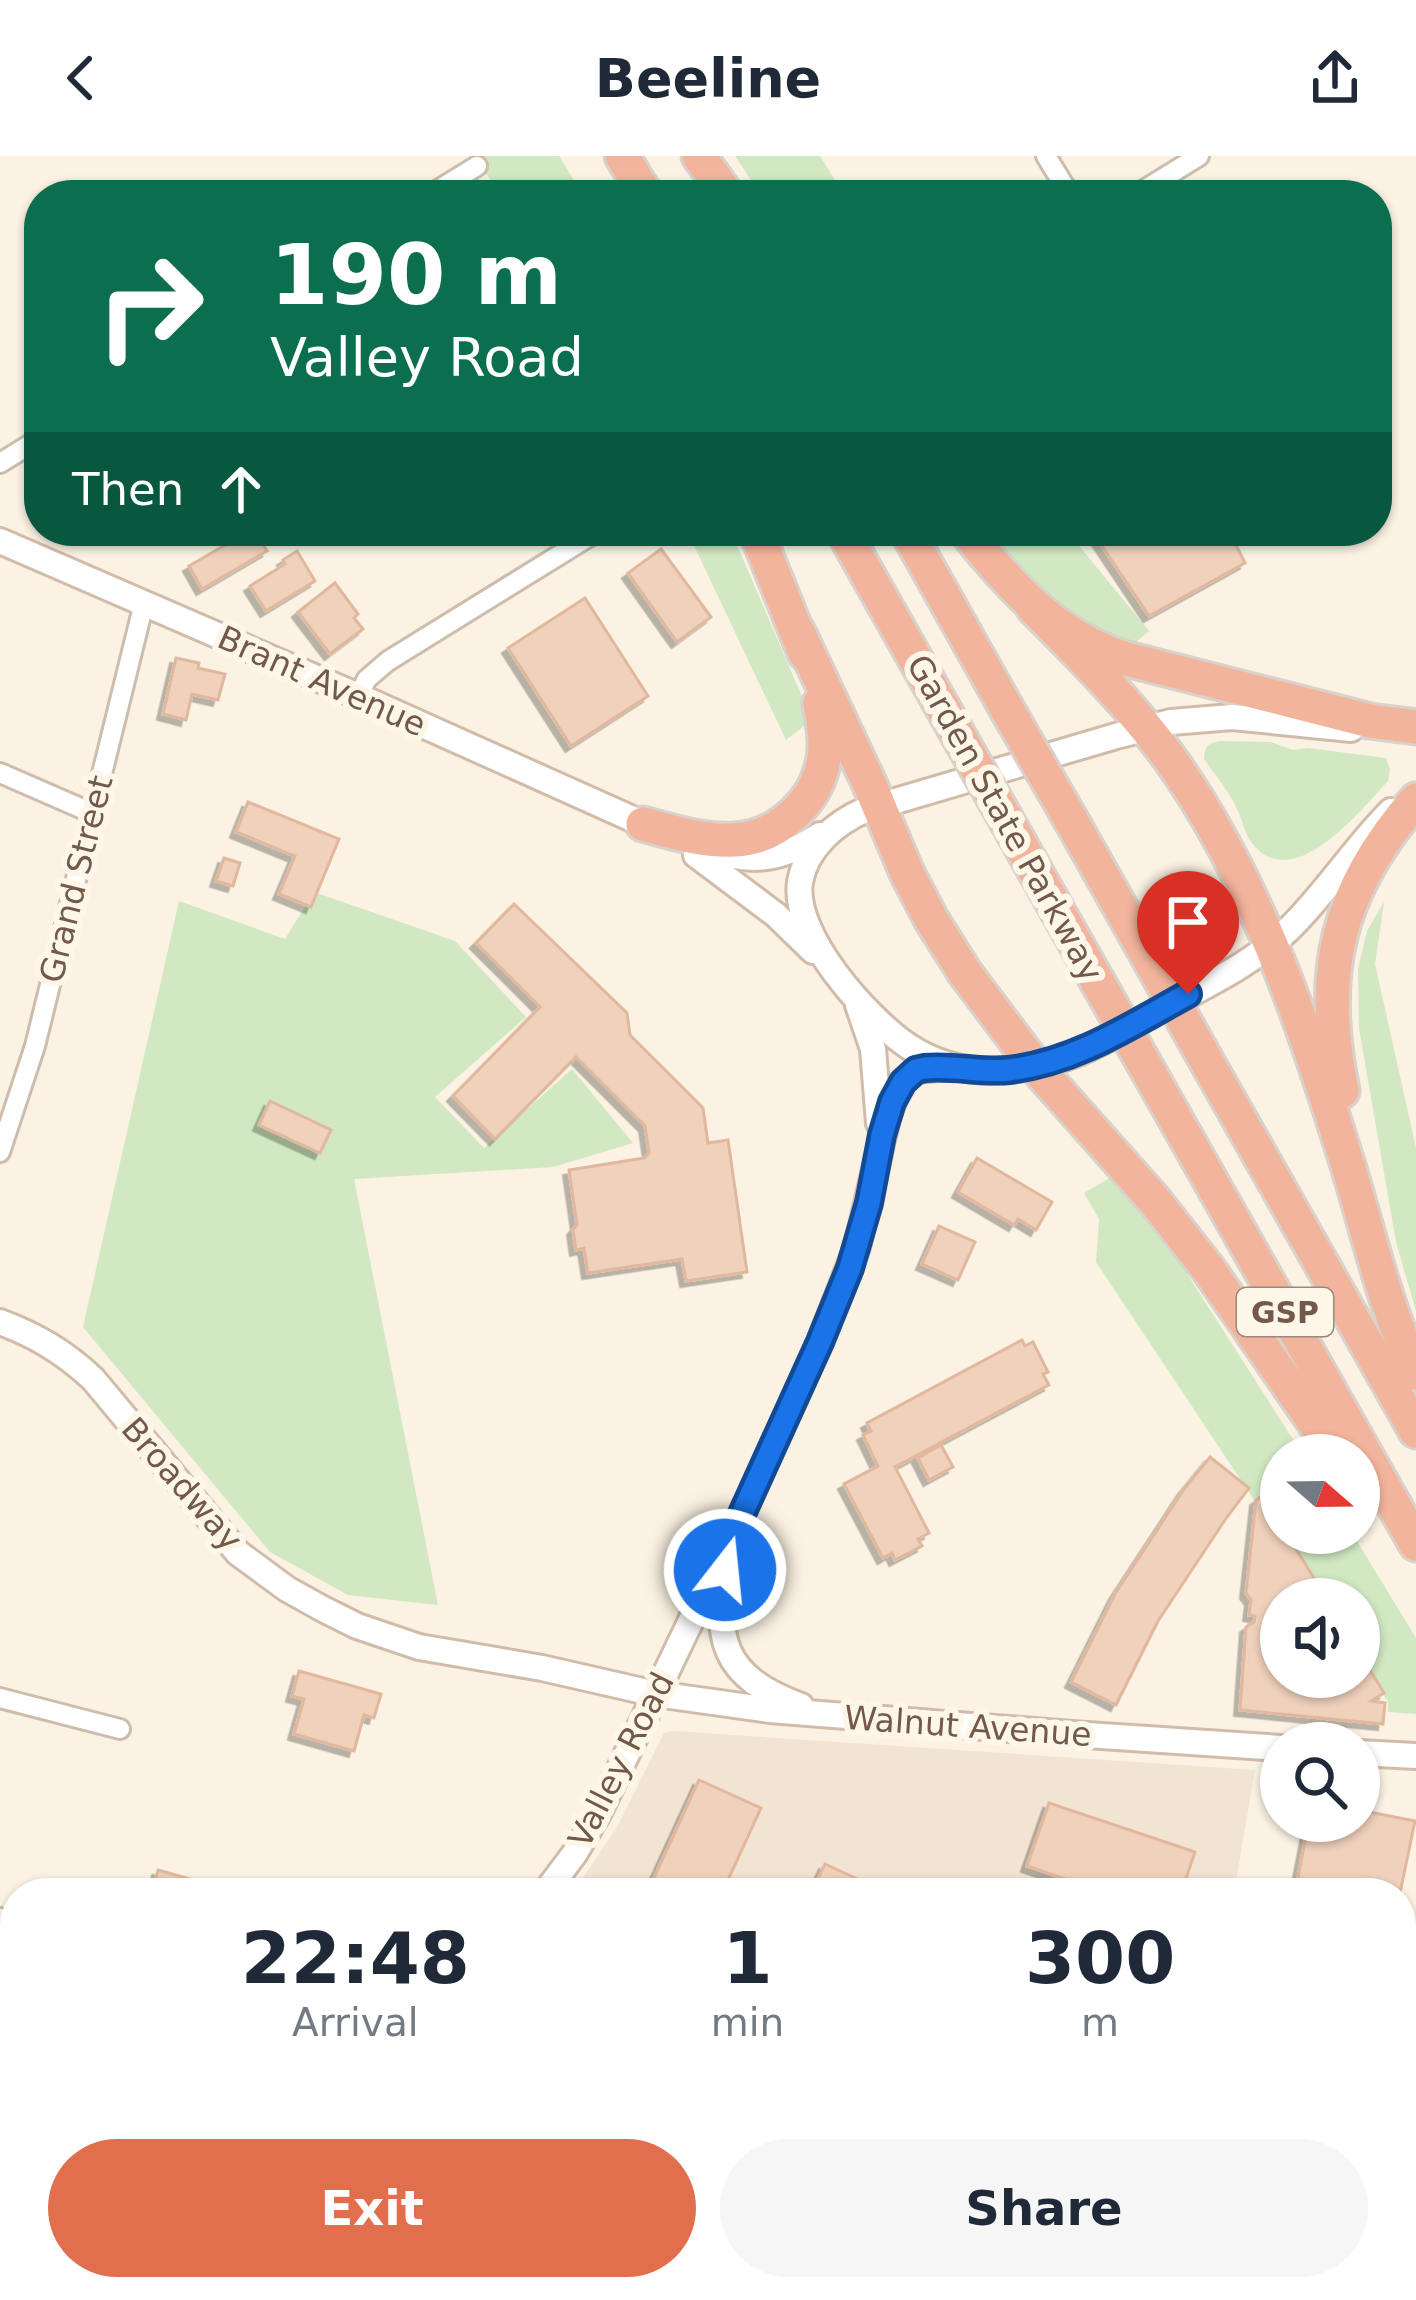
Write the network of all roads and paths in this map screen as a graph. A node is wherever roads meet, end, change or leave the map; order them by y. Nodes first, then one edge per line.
1 (1199, 156) edge
2 (477, 166) dead end
3 (454, 180) edge
4 (1160, 180) edge
5 (0, 541) edge
6 (574, 546) edge
7 (762, 546) edge
8 (852, 546) edge
9 (915, 546) edge
10 (980, 546) edge
11 (144, 603) junction
12 (1033, 607) junction
13 (797, 632) junction
14 (358, 696) junction
15 (1146, 728) junction
16 (1416, 728) edge
17 (0, 772) edge
18 (1416, 790) edge
19 (1416, 800) edge
20 (880, 806) junction
21 (92, 813) junction
22 (643, 824) junction
23 (838, 824) junction
24 (1272, 943) junction
25 (846, 986) junction
26 (1035, 1066) junction
27 (962, 1068) junction
28 (0, 1152) edge
29 (1344, 1153) junction
30 (878, 1156) junction
31 (0, 1322) edge
32 (1416, 1373) edge
33 (1416, 1431) edge
34 (1322, 1434) edge
35 (1380, 1519) edge
36 (736, 1527) junction
37 (1416, 1544) edge
38 (1416, 1571) edge
39 (656, 1694) junction
40 (0, 1698) edge
41 (832, 1715) junction
42 (120, 1729) dead end
43 (1260, 1746) edge
44 (1380, 1754) edge
45 (1416, 1756) edge
46 (556, 1878) edge

1 - 4 street
2 - 3 street
5 - 11 street, Brant Avenue
6 - 14 street
7 - 13 highway
8 - 37 highway, Garden State Parkway / GSP, bridge
9 - 33 highway, Garden State Parkway / GSP, bridge
10 - 12 highway
11 - 14 street, Brant Avenue
11 - 21 street, Grand Street
12 - 15 highway
12 - 16 highway
13 - 20 highway
13 - 22 highway
14 - 22 street, Brant Avenue
15 - 16 street, Brant Avenue
15 - 20 street, Brant Avenue
15 - 24 highway
17 - 21 street
18 - 24 street
19 - 29 highway
20 - 23 street, Brant Avenue
20 - 26 highway
21 - 28 street, Grand Street
22 - 23 street, Brant Avenue
22 - 25 street, Brant Avenue
23 - 25 street
24 - 26 street
24 - 29 highway
25 - 27 street
25 - 30 street, Valley Road
26 - 27 street
26 - 34 highway
27 - 30 street, Valley Road
29 - 32 highway
30 - 36 street, Valley Road
31 - 39 street, Broadway
35 - 38 highway
36 - 39 street, Valley Road
36 - 41 street
39 - 41 street, Walnut Avenue
39 - 46 street, Valley Road
40 - 42 street
41 - 43 street, Walnut Avenue
44 - 45 street

